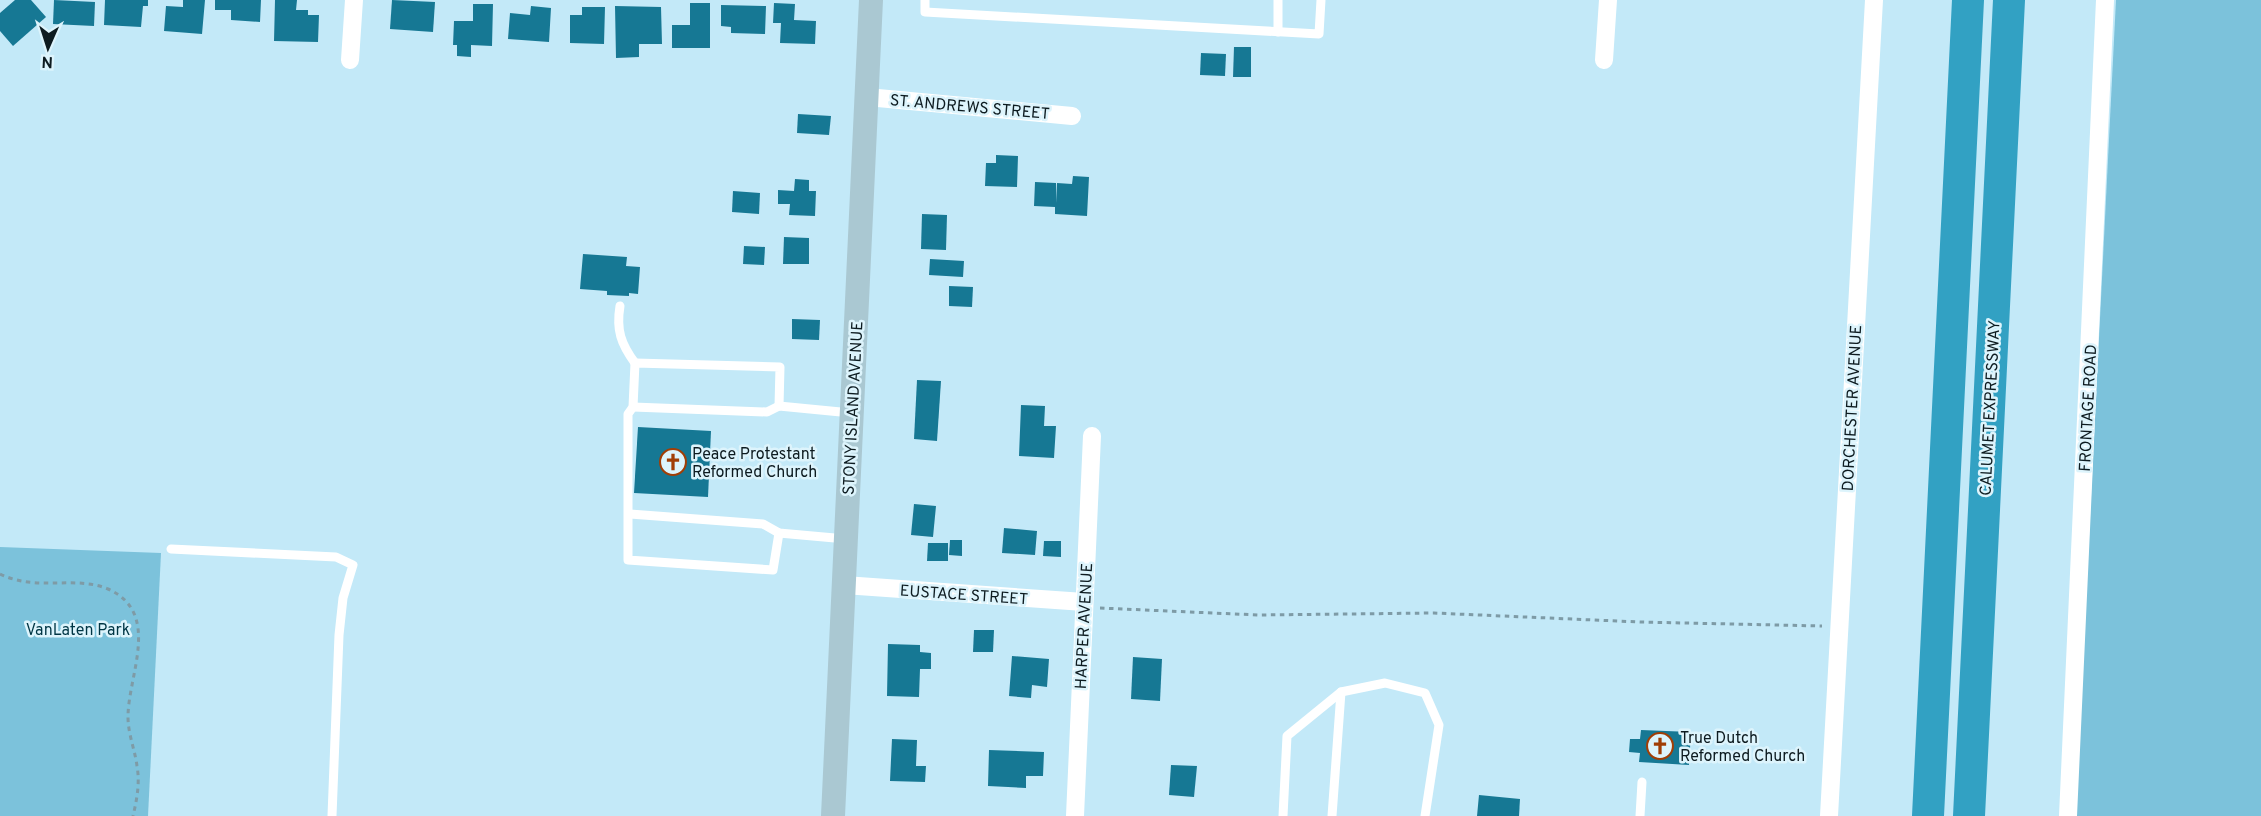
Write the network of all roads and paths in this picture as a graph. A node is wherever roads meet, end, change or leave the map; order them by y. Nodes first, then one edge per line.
1 (354, 0) edge
2 (871, 0) edge
3 (925, 0) edge
4 (1278, 0) edge
5 (1321, 0) edge
6 (1608, 0) edge
7 (1874, 0) edge
8 (1968, 0) edge
9 (2009, 0) edge
10 (2105, 0) edge
11 (1278, 32) junction
12 (350, 60) dead end
13 (1604, 60) dead end
14 (867, 97) junction
15 (1072, 116) dead end
16 (621, 306) dead end
17 (635, 363) junction
18 (779, 406) junction
19 (633, 407) junction
20 (852, 413) junction
21 (1092, 436) dead end
22 (630, 514) junction
23 (779, 534) junction
24 (846, 539) junction
25 (171, 549) dead end
26 (0, 574) edge
27 (844, 585) junction
28 (1084, 605) junction
29 (1839, 627) junction
30 (1341, 692) junction
31 (1642, 783) dead end
32 (133, 816) edge
33 (332, 816) edge
34 (833, 816) edge
35 (1075, 816) edge
36 (1283, 816) edge
37 (1332, 816) edge
38 (1425, 816) edge
39 (1640, 816) edge
40 (1829, 816) edge
41 (1928, 816) edge
42 (1969, 816) edge
43 (2068, 816) edge

1 - 12 street
2 - 14 street, STONY ISLAND AVENUE
3 - 11 lane
4 - 11 lane
5 - 11 lane
6 - 13 street
7 - 29 street, DORCHESTER AVENUE
8 - 41 highway
9 - 42 highway, CALUMET EXPRESSWAY
10 - 43 street, FRONTAGE ROAD
14 - 15 street, ST. ANDREWS STREET
14 - 20 street, STONY ISLAND AVENUE
16 - 17 lane
17 - 18 lane
17 - 19 lane
18 - 19 lane
18 - 20 lane
19 - 22 lane
20 - 24 street, STONY ISLAND AVENUE
21 - 28 street, HARPER AVENUE
22 - 23 lane
22 - 23 lane
23 - 24 lane
24 - 27 street, STONY ISLAND AVENUE
25 - 33 lane
26 - 32 path
27 - 28 street, EUSTACE STREET
27 - 34 street, STONY ISLAND AVENUE
28 - 29 path
28 - 35 street, HARPER AVENUE
29 - 40 street, DORCHESTER AVENUE
30 - 36 lane
30 - 37 lane
30 - 38 lane
31 - 39 lane

